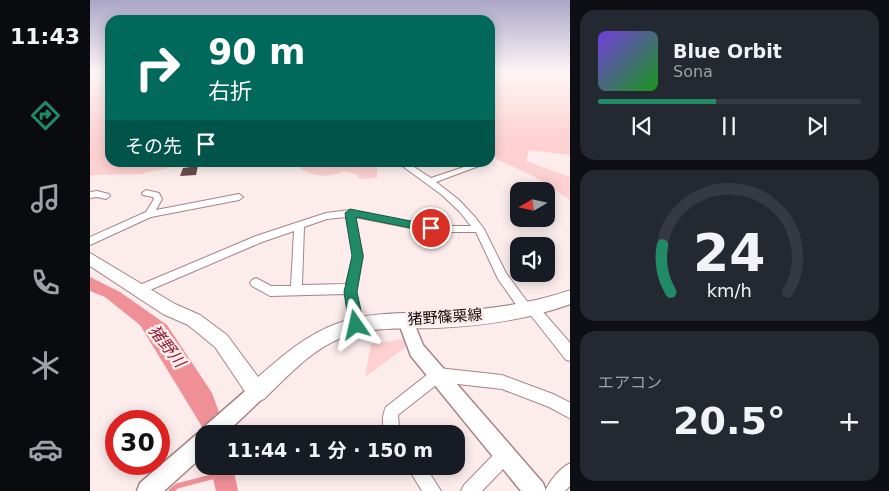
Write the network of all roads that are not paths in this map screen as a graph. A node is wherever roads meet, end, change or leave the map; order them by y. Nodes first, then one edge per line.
1 (408, 167) edge
2 (472, 167) edge
3 (432, 181) junction
4 (146, 193) dead end
5 (90, 196) edge
6 (106, 196) dead end
7 (239, 198) dead end
8 (350, 213) junction
9 (149, 214) junction
10 (298, 225) junction
11 (479, 229) junction
12 (90, 241) edge
13 (90, 259) edge
14 (256, 283) dead end
15 (351, 289) junction
16 (139, 290) junction
17 (296, 290) junction
18 (570, 297) edge
19 (529, 308) junction
20 (406, 321) junction
21 (356, 325) junction
22 (570, 355) edge
23 (438, 375) junction
24 (257, 392) junction
25 (570, 412) edge
26 (221, 425) edge
27 (391, 425) edge
28 (195, 449) edge
29 (505, 455) junction
30 (570, 471) edge
31 (421, 475) edge
32 (148, 491) edge
33 (432, 491) edge
34 (470, 491) edge
35 (535, 491) edge
36 (554, 491) edge

1 - 3 street
2 - 3 street
3 - 11 street
4 - 9 street
5 - 6 street
7 - 9 street
8 - 10 street
8 - 11 street
8 - 15 street
9 - 12 street
10 - 16 street
10 - 17 street
11 - 19 street
13 - 16 main road
14 - 17 street
15 - 17 street
15 - 21 street
16 - 24 main road
18 - 19 main road, 猪野篠栗線
19 - 20 main road, 猪野篠栗線
19 - 22 street
20 - 21 main road, 猪野篠栗線
20 - 23 street
21 - 24 main road, 猪野篠栗線
23 - 25 street
23 - 27 street
23 - 29 street
24 - 26 street
28 - 32 street
29 - 34 street
29 - 35 street
30 - 36 street
31 - 33 street

